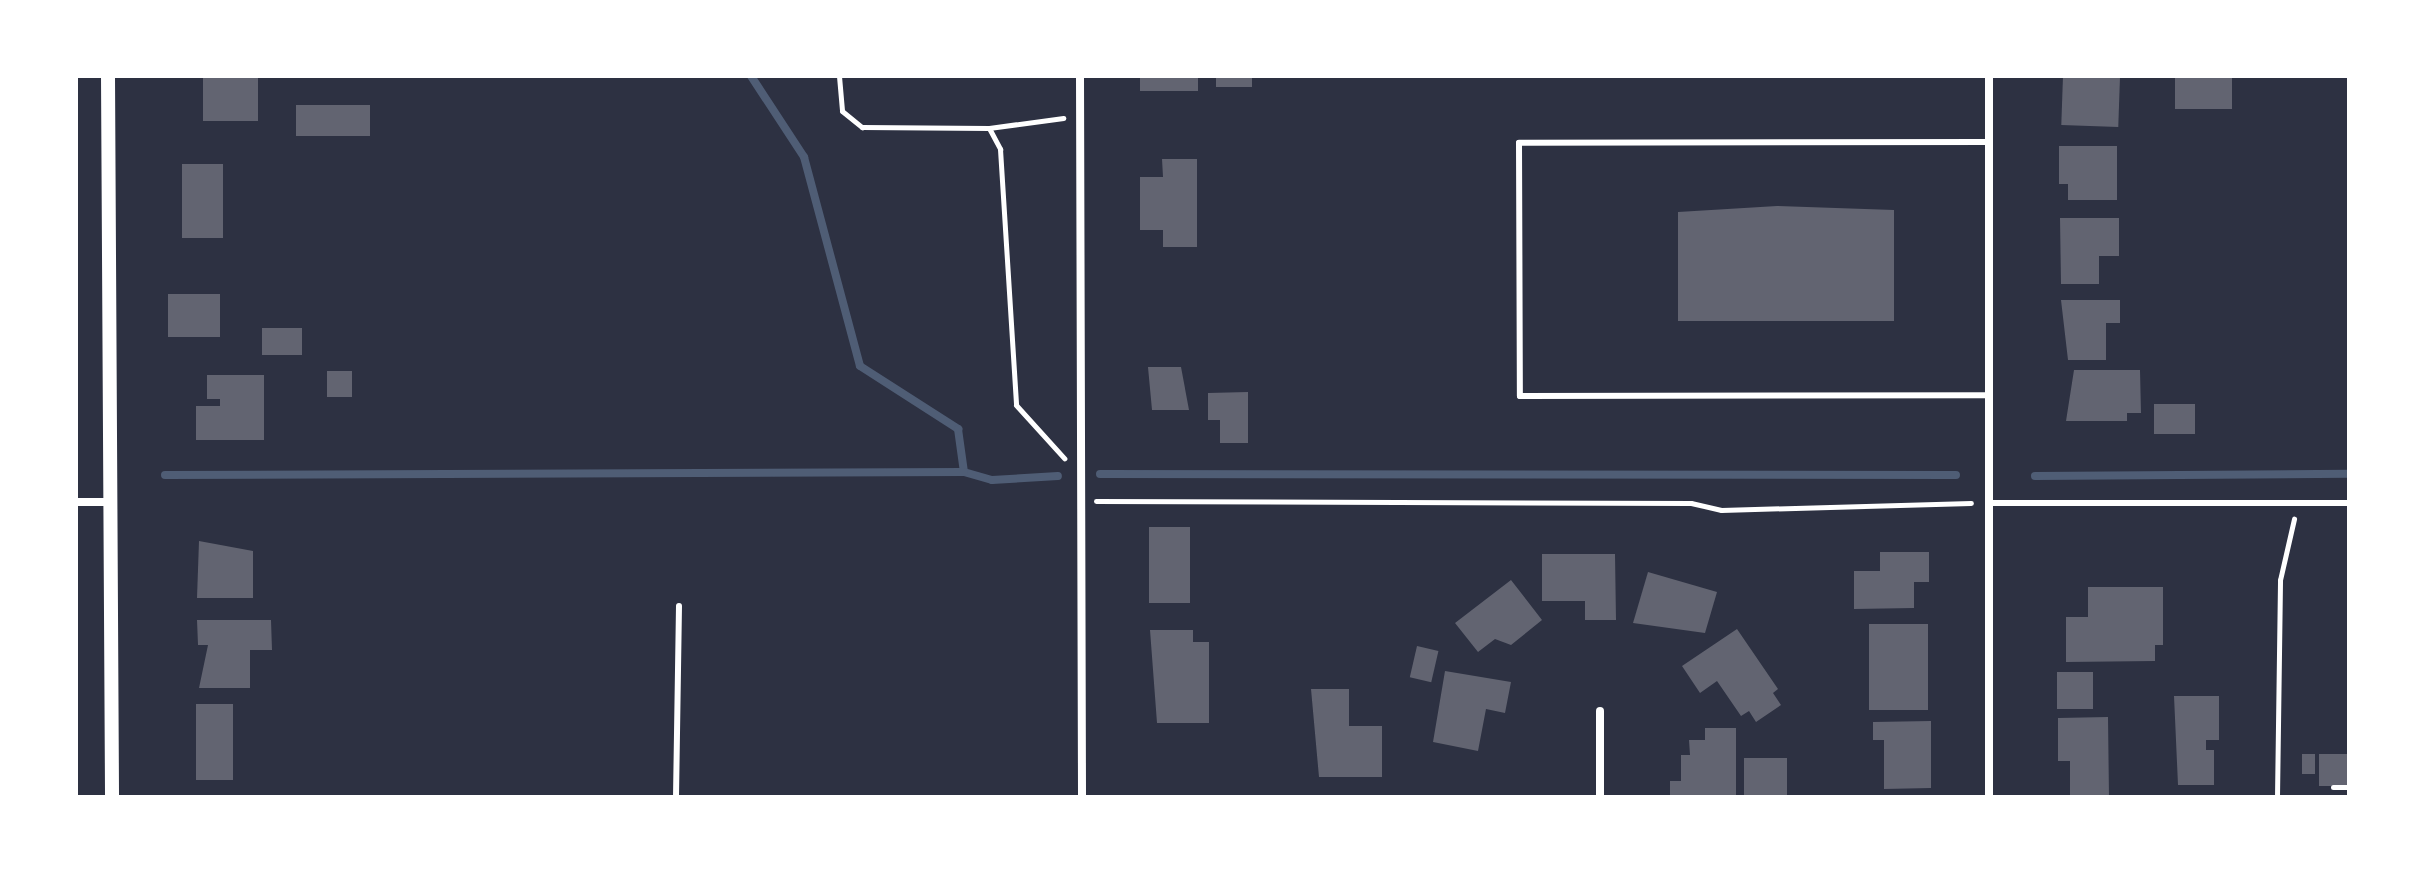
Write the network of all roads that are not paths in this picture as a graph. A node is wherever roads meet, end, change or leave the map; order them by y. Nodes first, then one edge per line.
1 (108, 76) edge
2 (1080, 76) edge
3 (1989, 76) edge
4 (1989, 142) junction
5 (1989, 395) junction
6 (76, 502) edge
7 (110, 502) junction
8 (1989, 503) junction
9 (2349, 503) edge
10 (679, 606) dead end
11 (1600, 711) dead end
12 (112, 797) edge
13 (676, 797) edge
14 (1082, 797) edge
15 (1600, 797) edge
16 (1989, 797) edge

1 - 7 street
2 - 14 street
3 - 4 street
4 - 5 street
4 - 5 lane
5 - 8 street
6 - 7 street
7 - 12 street
8 - 9 lane
8 - 16 street
10 - 13 lane
11 - 15 street

